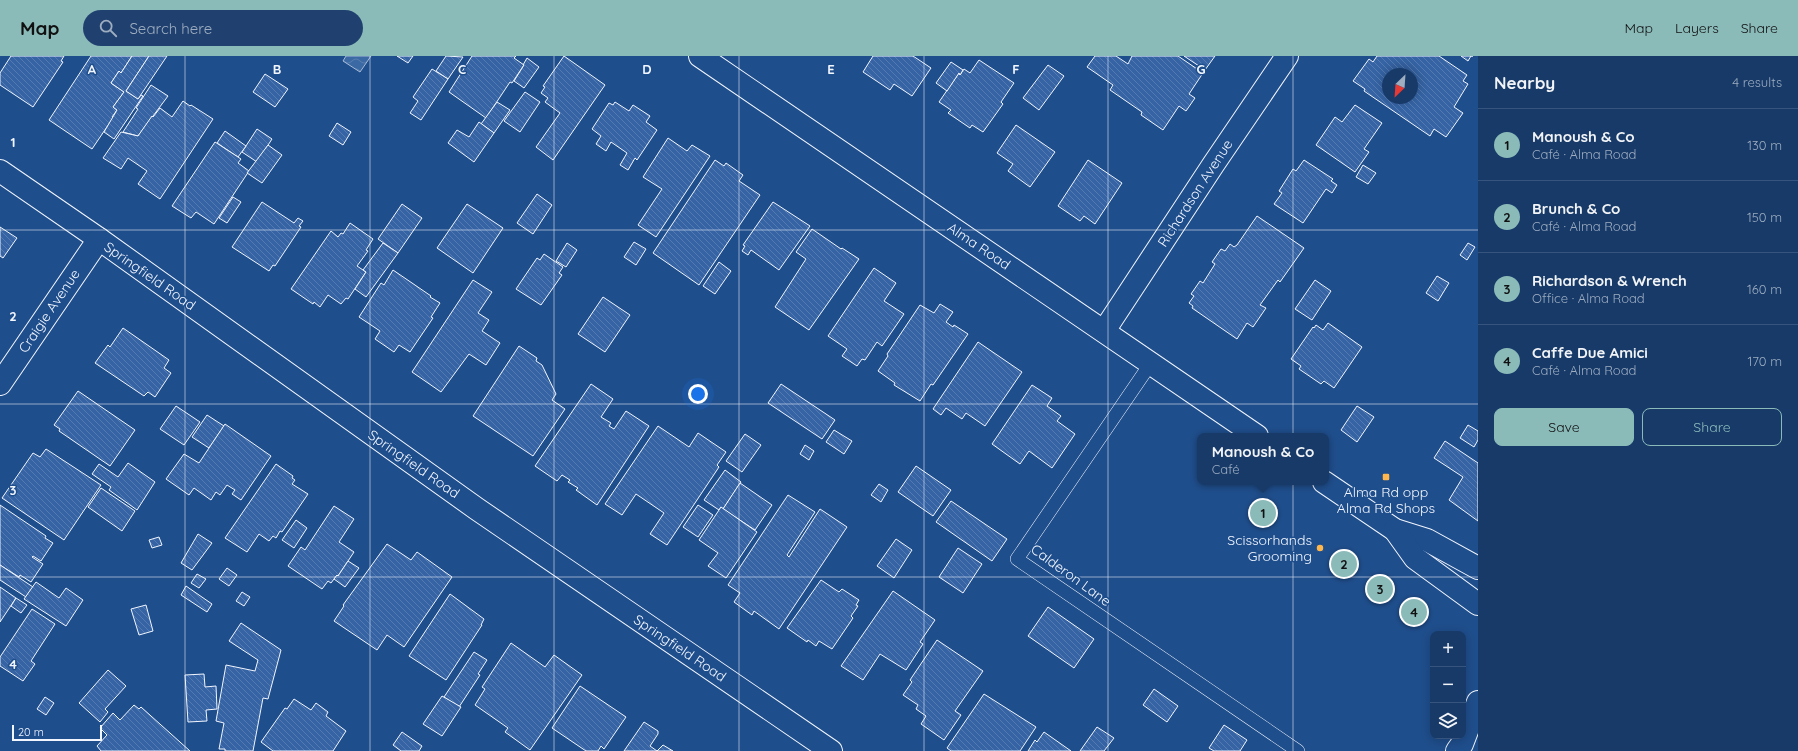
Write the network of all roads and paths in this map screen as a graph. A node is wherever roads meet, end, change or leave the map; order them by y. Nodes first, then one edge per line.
1 (1287, 56) edge
2 (705, 58) edge
3 (0, 171) edge
4 (99, 239) junction
5 (1104, 331) junction
6 (1150, 363) junction
7 (0, 384) edge
8 (1253, 433) edge
9 (1328, 485) edge
10 (1395, 530) junction
11 (1478, 568) edge
12 (1478, 604) edge
13 (1478, 702) edge
14 (1466, 743) edge
15 (831, 751) edge
16 (1298, 751) edge

1 - 5 street, Richardson Avenue
2 - 5 street, Alma Road
3 - 4 street, Springfield Road
4 - 7 street, Craigie Avenue
4 - 15 street, Springfield Road
5 - 6 street, Alma Road
6 - 8 street, Alma Road
6 - 16 lane, Calderon Lane
9 - 10 street
10 - 11 street
10 - 12 street
13 - 14 street

